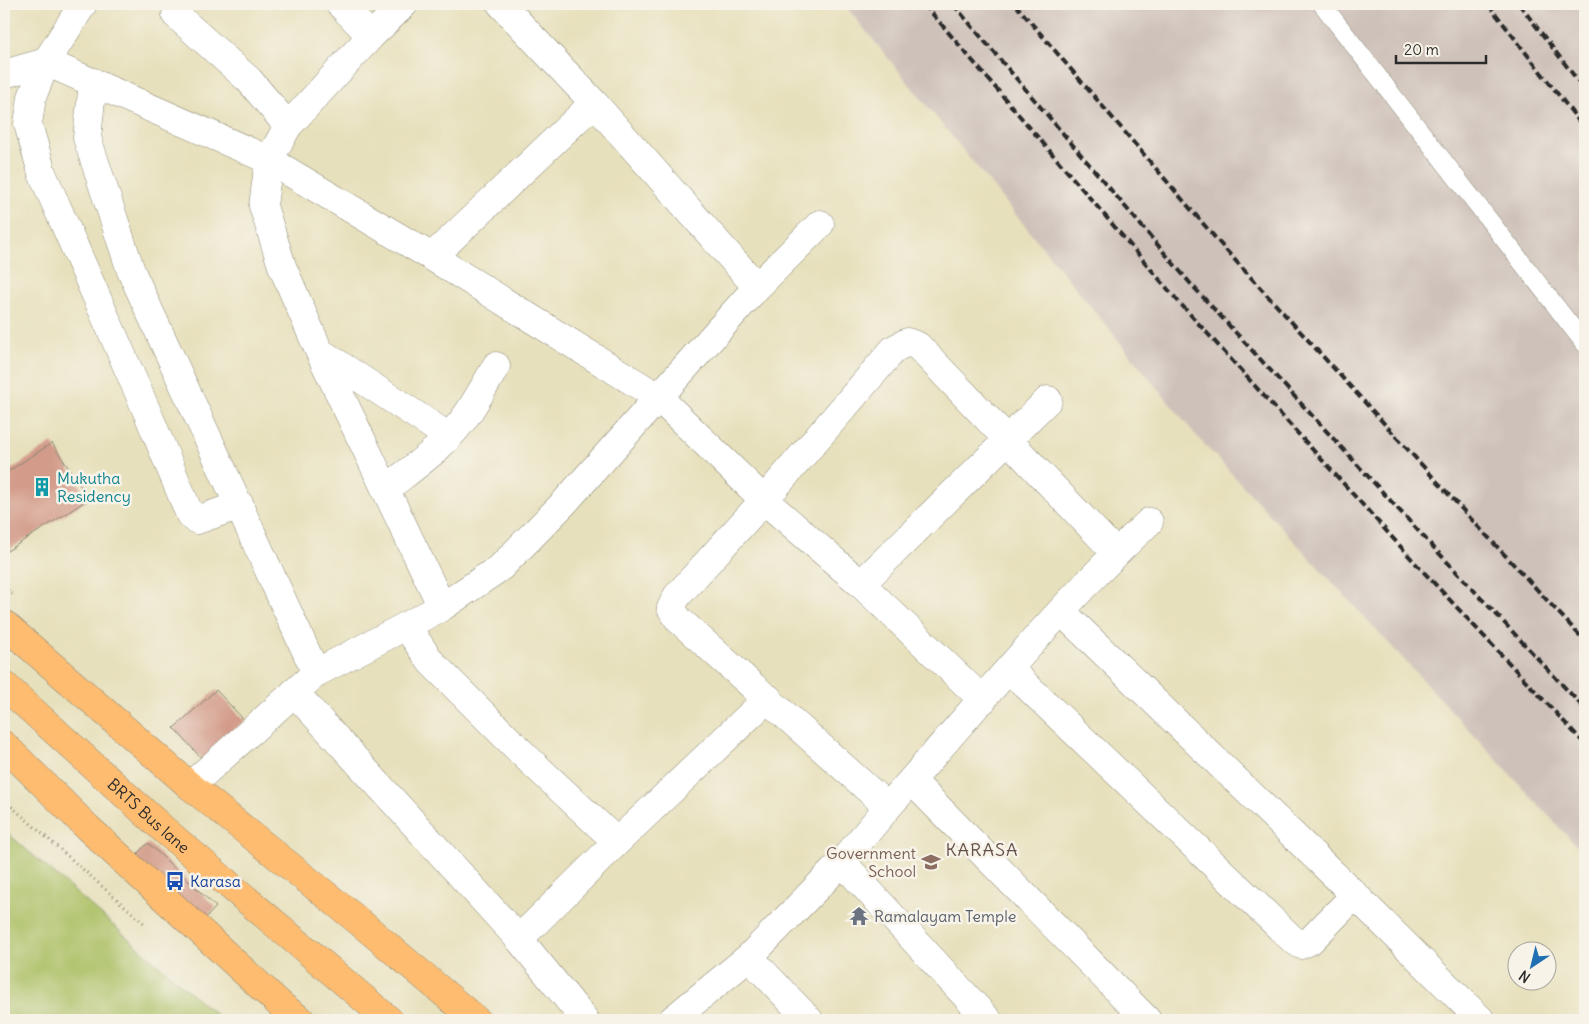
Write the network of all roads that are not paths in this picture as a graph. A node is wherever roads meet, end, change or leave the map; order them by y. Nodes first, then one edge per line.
1 (83, 4) edge
2 (340, 4) edge
3 (404, 4) edge
4 (501, 4) edge
5 (1322, 4) edge
6 (176, 15) dead end
7 (372, 36) junction
8 (7, 67) edge
9 (71, 72) junction
10 (594, 102) junction
11 (288, 126) junction
12 (269, 160) junction
13 (820, 224) dead end
14 (432, 257) junction
15 (757, 287) junction
16 (1585, 344) edge
17 (319, 351) junction
18 (496, 366) dead end
19 (658, 397) junction
20 (1048, 400) dead end
21 (448, 436) junction
22 (1007, 438) junction
23 (386, 489) junction
24 (764, 500) junction
25 (221, 512) junction
26 (1149, 522) dead end
27 (1116, 552) junction
28 (861, 584) junction
29 (442, 607) junction
30 (1061, 611) junction
31 (4, 624) edge
32 (407, 627) junction
33 (1010, 670) junction
34 (316, 673) junction
35 (4, 685) edge
36 (768, 698) junction
37 (285, 700) junction
38 (983, 700) junction
39 (4, 745) edge
40 (912, 781) junction
41 (190, 786) junction
42 (888, 808) junction
43 (617, 842) junction
44 (842, 862) junction
45 (1355, 895) junction
46 (519, 939) junction
47 (749, 958) junction
48 (301, 1020) edge
49 (389, 1020) edge
50 (476, 1020) edge
51 (585, 1020) edge
52 (672, 1020) edge
53 (809, 1020) edge
54 (988, 1020) edge
55 (1147, 1020) edge
56 (1481, 1020) edge

1 - 9 street
2 - 7 street
3 - 7 street
4 - 10 street
5 - 16 lane
6 - 11 street
7 - 11 street
8 - 9 street
9 - 12 street
9 - 25 street
9 - 25 street
10 - 14 street
10 - 15 street
11 - 12 street
12 - 14 street
12 - 17 street
13 - 15 street
14 - 19 street
15 - 19 street
17 - 21 street
17 - 23 street
18 - 21 street
19 - 24 street
19 - 29 street
20 - 22 street
21 - 23 street
22 - 24 street
22 - 27 street
22 - 28 street
23 - 29 street
24 - 28 street
24 - 36 street
25 - 34 street
26 - 27 street
27 - 30 street
28 - 38 street
29 - 32 street
30 - 33 street
30 - 45 street
31 - 41 main road
32 - 34 street
32 - 43 street
33 - 38 street
33 - 45 street
34 - 37 street
35 - 49 main road, BRTS Bus lane
36 - 42 street
36 - 43 street
37 - 41 street
37 - 46 street
38 - 40 street
39 - 48 main road
40 - 42 street
40 - 55 street
41 - 50 main road
42 - 44 street
43 - 46 street
44 - 47 street
44 - 54 street
45 - 56 street
46 - 51 street
47 - 52 street
47 - 53 street

